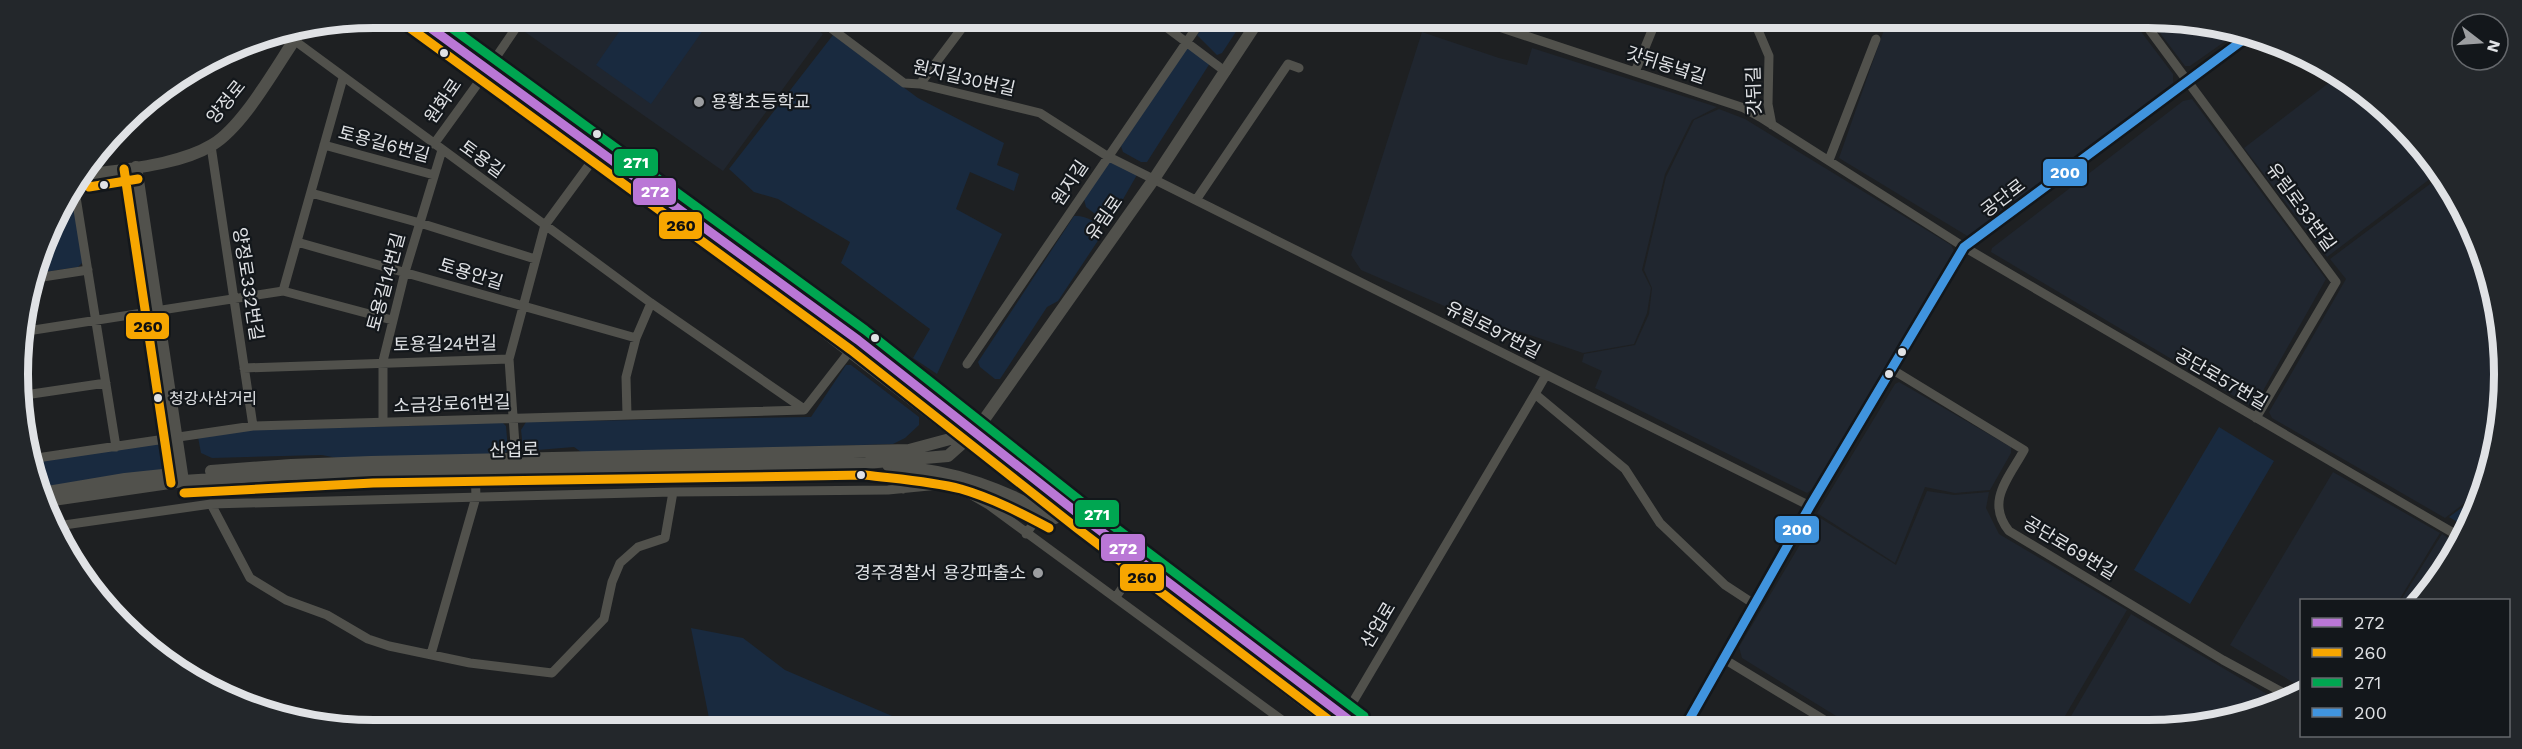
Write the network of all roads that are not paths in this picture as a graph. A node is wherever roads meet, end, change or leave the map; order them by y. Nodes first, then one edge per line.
1 (415, 28) edge
2 (429, 28) edge
3 (516, 28) edge
4 (831, 28) edge
5 (962, 28) edge
6 (1168, 28) edge
7 (1196, 28) edge
8 (1254, 28) edge
9 (1502, 28) edge
10 (1653, 28) edge
11 (1757, 28) edge
12 (2148, 28) edge
13 (295, 38) edge
14 (291, 39) edge
15 (1876, 39) dead end
16 (1187, 41) junction
17 (2241, 41) edge
18 (1299, 68) dead end
19 (1226, 72) junction
20 (1635, 72) junction
21 (484, 74) junction
22 (343, 78) junction
23 (2187, 80) junction
24 (920, 84) junction
25 (1772, 125) junction
26 (324, 145) junction
27 (211, 146) junction
28 (438, 147) junction
29 (1107, 156) junction
30 (1829, 160) junction
31 (592, 161) junction
32 (136, 167) junction
33 (93, 174) edge
34 (434, 175) junction
35 (1154, 179) junction
36 (311, 193) junction
37 (76, 199) edge
38 (1196, 200) junction
39 (420, 223) junction
40 (545, 225) junction
41 (297, 242) junction
42 (1964, 247) junction
43 (535, 260) junction
44 (87, 270) junction
45 (405, 272) junction
46 (43, 277) edge
47 (283, 291) junction
48 (234, 300) junction
49 (651, 303) junction
50 (523, 307) junction
51 (157, 311) junction
52 (95, 320) junction
53 (392, 320) junction
54 (31, 330) edge
55 (636, 338) junction
56 (850, 351) junction
57 (509, 359) junction
58 (382, 361) junction
59 (967, 364) dead end
60 (244, 368) junction
61 (1893, 370) junction
62 (1546, 375) junction
63 (106, 383) junction
64 (29, 394) edge
65 (1535, 394) junction
66 (804, 409) junction
67 (627, 415) junction
68 (513, 418) junction
69 (2256, 418) junction
70 (383, 422) junction
71 (253, 426) junction
72 (967, 436) junction
73 (178, 437) junction
74 (116, 447) junction
75 (39, 458) edge
76 (516, 459) junction
77 (866, 463) junction
78 (887, 466) junction
79 (475, 469) junction
80 (928, 470) junction
81 (183, 477) junction
82 (903, 489) junction
83 (673, 492) junction
84 (50, 493) edge
85 (476, 497) junction
86 (52, 500) edge
87 (211, 504) junction
88 (1810, 506) junction
89 (1042, 511) junction
90 (62, 524) edge
91 (1026, 534) junction
92 (2455, 534) edge
93 (1102, 548) junction
94 (1442, 553) joint
95 (1133, 572) junction
96 (1116, 597) junction
97 (1755, 604) junction
98 (431, 654) junction
99 (1724, 659) junction
100 (2283, 693) edge
101 (1344, 717) junction
102 (1282, 720) edge
103 (1325, 720) edge
104 (1348, 720) edge
105 (1689, 720) edge
106 (1824, 720) edge

1 - 21 street, 원화로
2 - 21 street, 원화로
3 - 21 street
4 - 24 street, 원지길30번길
5 - 24 street
6 - 16 street
7 - 16 street, 원지길
8 - 19 street, 유림로
9 - 20 street, 갓뒤동녘길
10 - 20 street
11 - 25 street, 갓뒤길
12 - 23 street, 유림로33번길
13 - 22 street, 토용길
14 - 27 street, 양정로
15 - 30 street
16 - 19 street
16 - 29 street, 원지길
17 - 23 street, 공단로
18 - 38 street
19 - 35 street, 유림로
20 - 25 street, 갓뒤동녘길
21 - 28 street, 원화로
21 - 31 street, 원화로
21 - 72 street, 원화로
22 - 26 street, 토용길6번길
22 - 28 street, 토용길
23 - 42 street, 공단로
23 - 69 street, 유림로33번길
24 - 29 street, 원지길30번길
25 - 30 street, 갓뒤동녘길
26 - 34 street, 토용길6번길
26 - 36 street, 토용길6번길
27 - 32 street, 양정로
27 - 48 street, 양정로332번길
28 - 34 street, 토용길14번길
28 - 40 street, 토용길
29 - 35 street, 원지길30번길
29 - 59 street, 원지길
30 - 42 street, 갓뒤동녘길
31 - 40 street
31 - 56 street, 원화로
32 - 33 street, 양정로
32 - 51 street
34 - 39 street, 토용길14번길
35 - 38 street, 유림로97번길
35 - 72 street, 유림로
36 - 39 street
36 - 41 street, 토용길6번길
37 - 44 street
38 - 62 street, 유림로97번길
39 - 43 street, 토용길14번길
39 - 45 street, 토용길14번길
40 - 43 street, 토용길24번길
40 - 49 street, 토용길
41 - 45 street, 토용안길
41 - 47 street, 토용길6번길
42 - 61 street, 공단로
42 - 69 street, 공단로57번길
43 - 50 street, 토용길24번길
44 - 46 street
44 - 52 street
45 - 50 street, 토용안길
45 - 53 street, 토용길14번길
47 - 48 street
47 - 53 street
48 - 51 street
48 - 60 street, 양정로332번길
49 - 55 street
49 - 66 street, 토용길
50 - 55 street, 토용안길
50 - 57 street, 토용길24번길
51 - 52 street
51 - 73 street
52 - 54 street
52 - 63 street
53 - 58 street, 토용길14번길
55 - 67 street
56 - 66 street
56 - 72 street, 원화로
57 - 58 street, 토용길24번길
57 - 68 street
58 - 60 street, 토용길24번길
58 - 70 street, 토용길14번길
60 - 71 street, 양정로332번길
61 - 88 street, 공단로
61 - 100 street, 공단로69번길
62 - 65 street, 유림로97번길
62 - 88 street
63 - 64 street
63 - 74 street
65 - 94 street, 유림로97번길
65 - 97 street
66 - 67 street, 소금강로61번길
67 - 68 street, 소금강로61번길
68 - 70 street, 소금강로61번길
68 - 76 street
69 - 92 street, 공단로57번길
70 - 71 street, 소금강로61번길
71 - 73 street, 소금강로61번길
72 - 76 street, 산업로
72 - 77 street, 산업로
72 - 93 street, 원화로
72 - 101 street
73 - 74 street, 소금강로61번길
73 - 81 street
74 - 75 street, 소금강로61번길
76 - 81 street, 산업로
77 - 78 street
77 - 79 street, 산업로
78 - 80 street
78 - 82 street
79 - 81 street, 산업로
79 - 85 street
80 - 82 street
80 - 89 street
81 - 84 street, 산업로
81 - 86 street, 산업로
82 - 83 street
82 - 91 street
83 - 85 street
83 - 98 street
85 - 87 street
85 - 98 street
87 - 90 street
87 - 98 street
88 - 97 street, 공단로
89 - 91 street
89 - 93 street
91 - 96 street
93 - 95 street, 원화로
94 - 101 street, 산업로
95 - 96 street
95 - 103 street, 원화로
96 - 102 street
97 - 99 street, 공단로
99 - 105 street, 공단로
99 - 106 street
101 - 104 street

